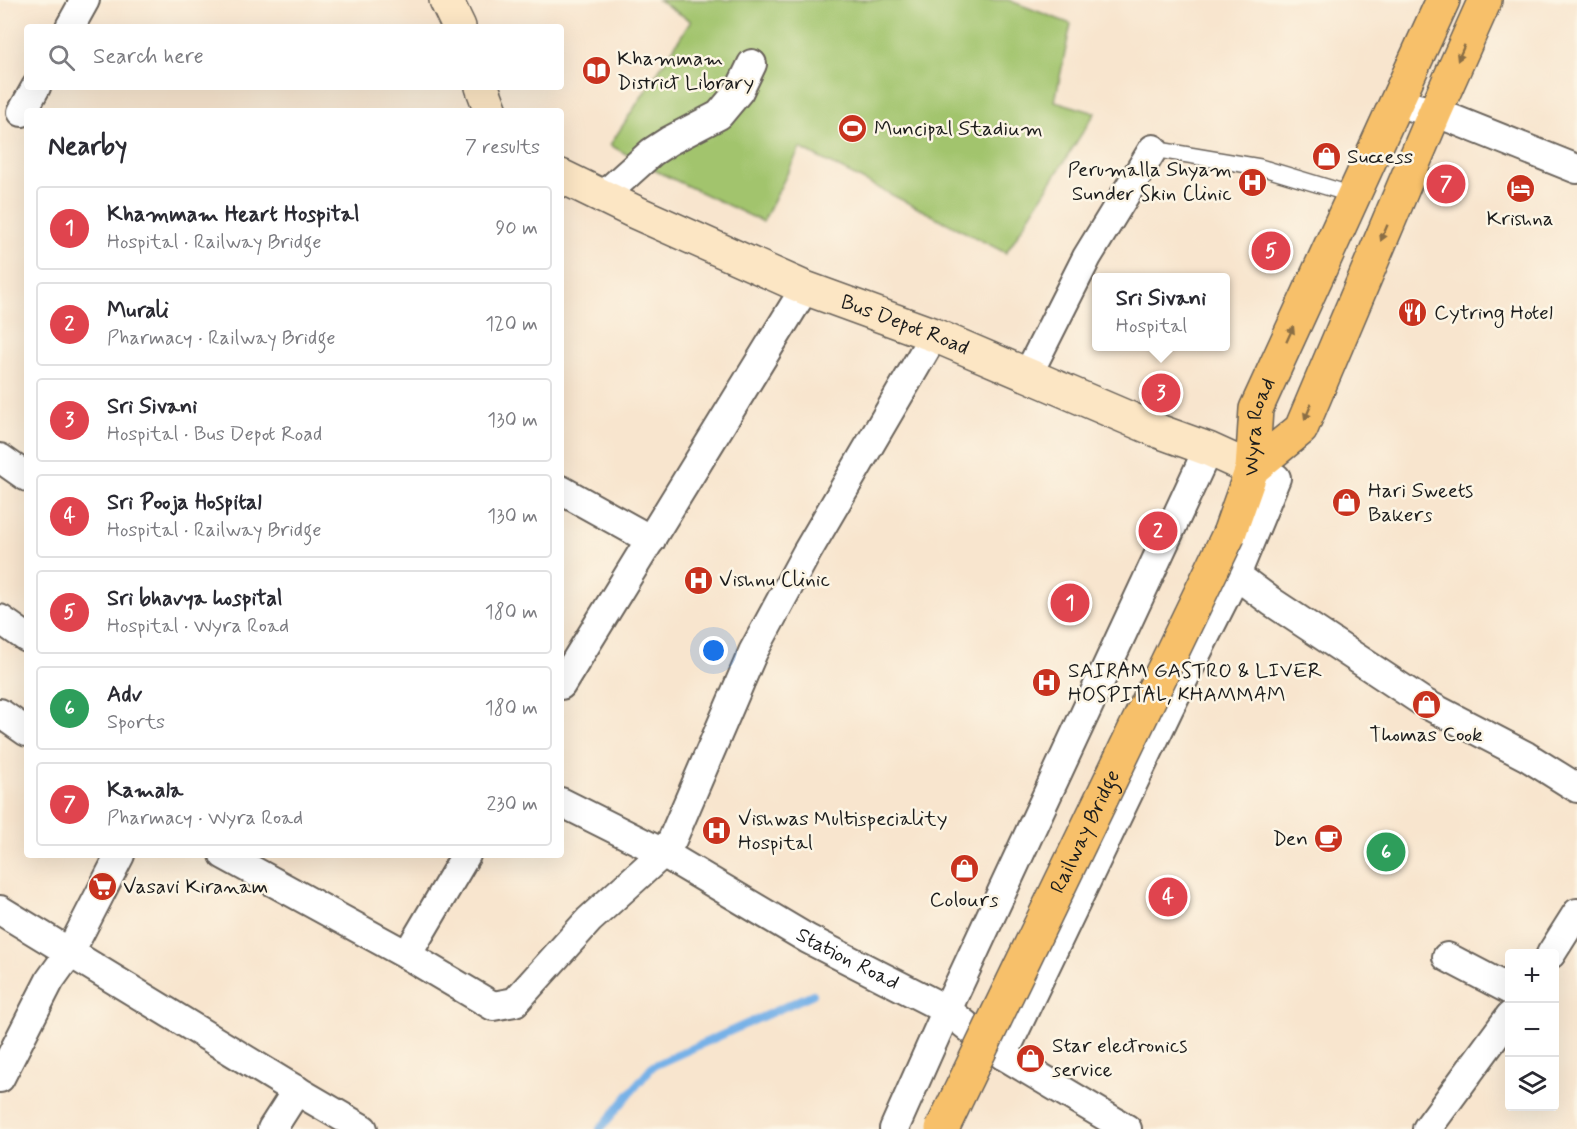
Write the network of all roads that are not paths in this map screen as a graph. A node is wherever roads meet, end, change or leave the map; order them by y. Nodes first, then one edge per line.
1 (85, 0) edge
2 (446, 0) edge
3 (1443, 0) edge
4 (1485, 0) edge
5 (72, 24) edge
6 (458, 24) edge
7 (752, 64) dead end
8 (34, 90) edge
9 (483, 90) edge
10 (1395, 103) junction
11 (24, 108) edge
12 (24, 108) edge
13 (490, 108) edge
14 (22, 112) dead end
15 (1435, 112) junction
16 (1153, 149) joint
17 (1577, 169) edge
18 (564, 177) edge
19 (1353, 195) junction
20 (603, 196) junction
21 (805, 288) junction
22 (934, 335) junction
23 (1028, 374) junction
24 (1208, 449) junction
25 (0, 458) edge
26 (1252, 469) junction
27 (24, 475) edge
28 (564, 492) edge
29 (651, 540) junction
30 (1236, 575) junction
31 (0, 619) edge
32 (24, 636) edge
33 (564, 680) edge
34 (0, 713) edge
35 (24, 730) edge
36 (1577, 788) edge
37 (564, 804) edge
38 (663, 853) junction
39 (118, 858) edge
40 (229, 858) edge
41 (464, 858) edge
42 (0, 910) edge
43 (1577, 913) edge
44 (1554, 949) edge
45 (70, 952) junction
46 (407, 955) junction
47 (1447, 957) dead end
48 (1505, 988) edge
49 (947, 1010) junction
50 (1505, 1022) edge
51 (1003, 1055) junction
52 (0, 1078) edge
53 (297, 1090) junction
54 (272, 1129) edge
55 (363, 1129) edge
56 (894, 1129) edge
57 (942, 1129) edge
58 (1126, 1129) edge
59 (1427, 1129) edge

1 - 5 street
2 - 6 street
3 - 10 main road, Wyra Road
4 -> 15 main road, Wyra Road
7 - 20 street
8 - 12 street
9 - 13 street
10 - 15 street
10 - 19 main road, Wyra Road
11 - 14 street
15 - 17 street
15 -> 26 main road, Wyra Road
16 - 19 lane
16 - 23 street
18 - 20 street, Bus Depot Road
26 -> 19 main road, Wyra Road
20 - 21 street, Bus Depot Road
21 - 22 street, Bus Depot Road
21 - 29 street
22 - 23 street, Bus Depot Road
22 - 38 street
23 - 24 street, Bus Depot Road
24 - 26 street, Bus Depot Road
24 - 49 street
25 - 27 street
26 - 30 street
26 - 57 main road, Railway Bridge, bridge
28 - 29 street
29 - 33 street
30 - 36 street
30 - 51 street
31 - 32 street
34 - 35 street
37 - 38 street, Station Road
38 - 46 street
38 - 49 street, Station Road
39 - 45 street
40 - 46 street
41 - 46 street
42 - 45 street
43 - 44 street
45 - 52 street
45 - 53 street
47 - 48 street
49 - 51 street, Station Road
49 - 56 street
50 - 59 street
51 - 58 street, Station Road
53 - 54 street
53 - 55 street

